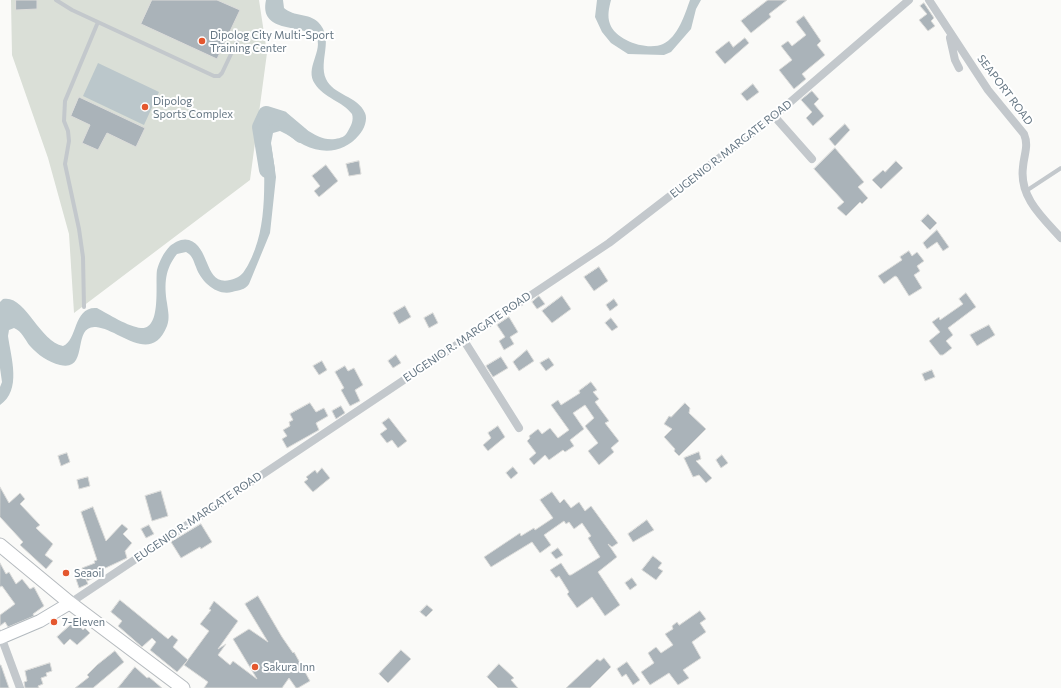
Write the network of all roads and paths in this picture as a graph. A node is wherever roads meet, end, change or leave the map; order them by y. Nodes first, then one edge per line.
1 (56, 0) edge
2 (909, 0) edge
3 (929, 0) edge
4 (98, 22) junction
5 (947, 28) junction
6 (241, 33) dead end
7 (958, 68) dead end
8 (774, 116) junction
9 (812, 159) dead end
10 (1061, 168) edge
11 (1025, 192) junction
12 (1061, 238) edge
13 (84, 307) dead end
14 (463, 339) junction
15 (519, 428) dead end
16 (0, 545) edge
17 (70, 603) junction
18 (1, 637) edge
19 (20, 688) edge
20 (183, 688) edge

1 - 4 lane
2 - 8 street, EUGENIO R. MARGATE ROAD
3 - 5 street, SEAPORT ROAD
4 - 6 lane
4 - 13 lane
5 - 7 street
5 - 11 street, SEAPORT ROAD
8 - 9 street
8 - 14 street, EUGENIO R. MARGATE ROAD
10 - 11 lane
11 - 12 street, SEAPORT ROAD
14 - 15 street
14 - 17 street, EUGENIO R. MARGATE ROAD
16 - 17 main road
17 - 18 street, EUGENIO R. MARGATE ROAD
17 - 20 main road
18 - 19 street

